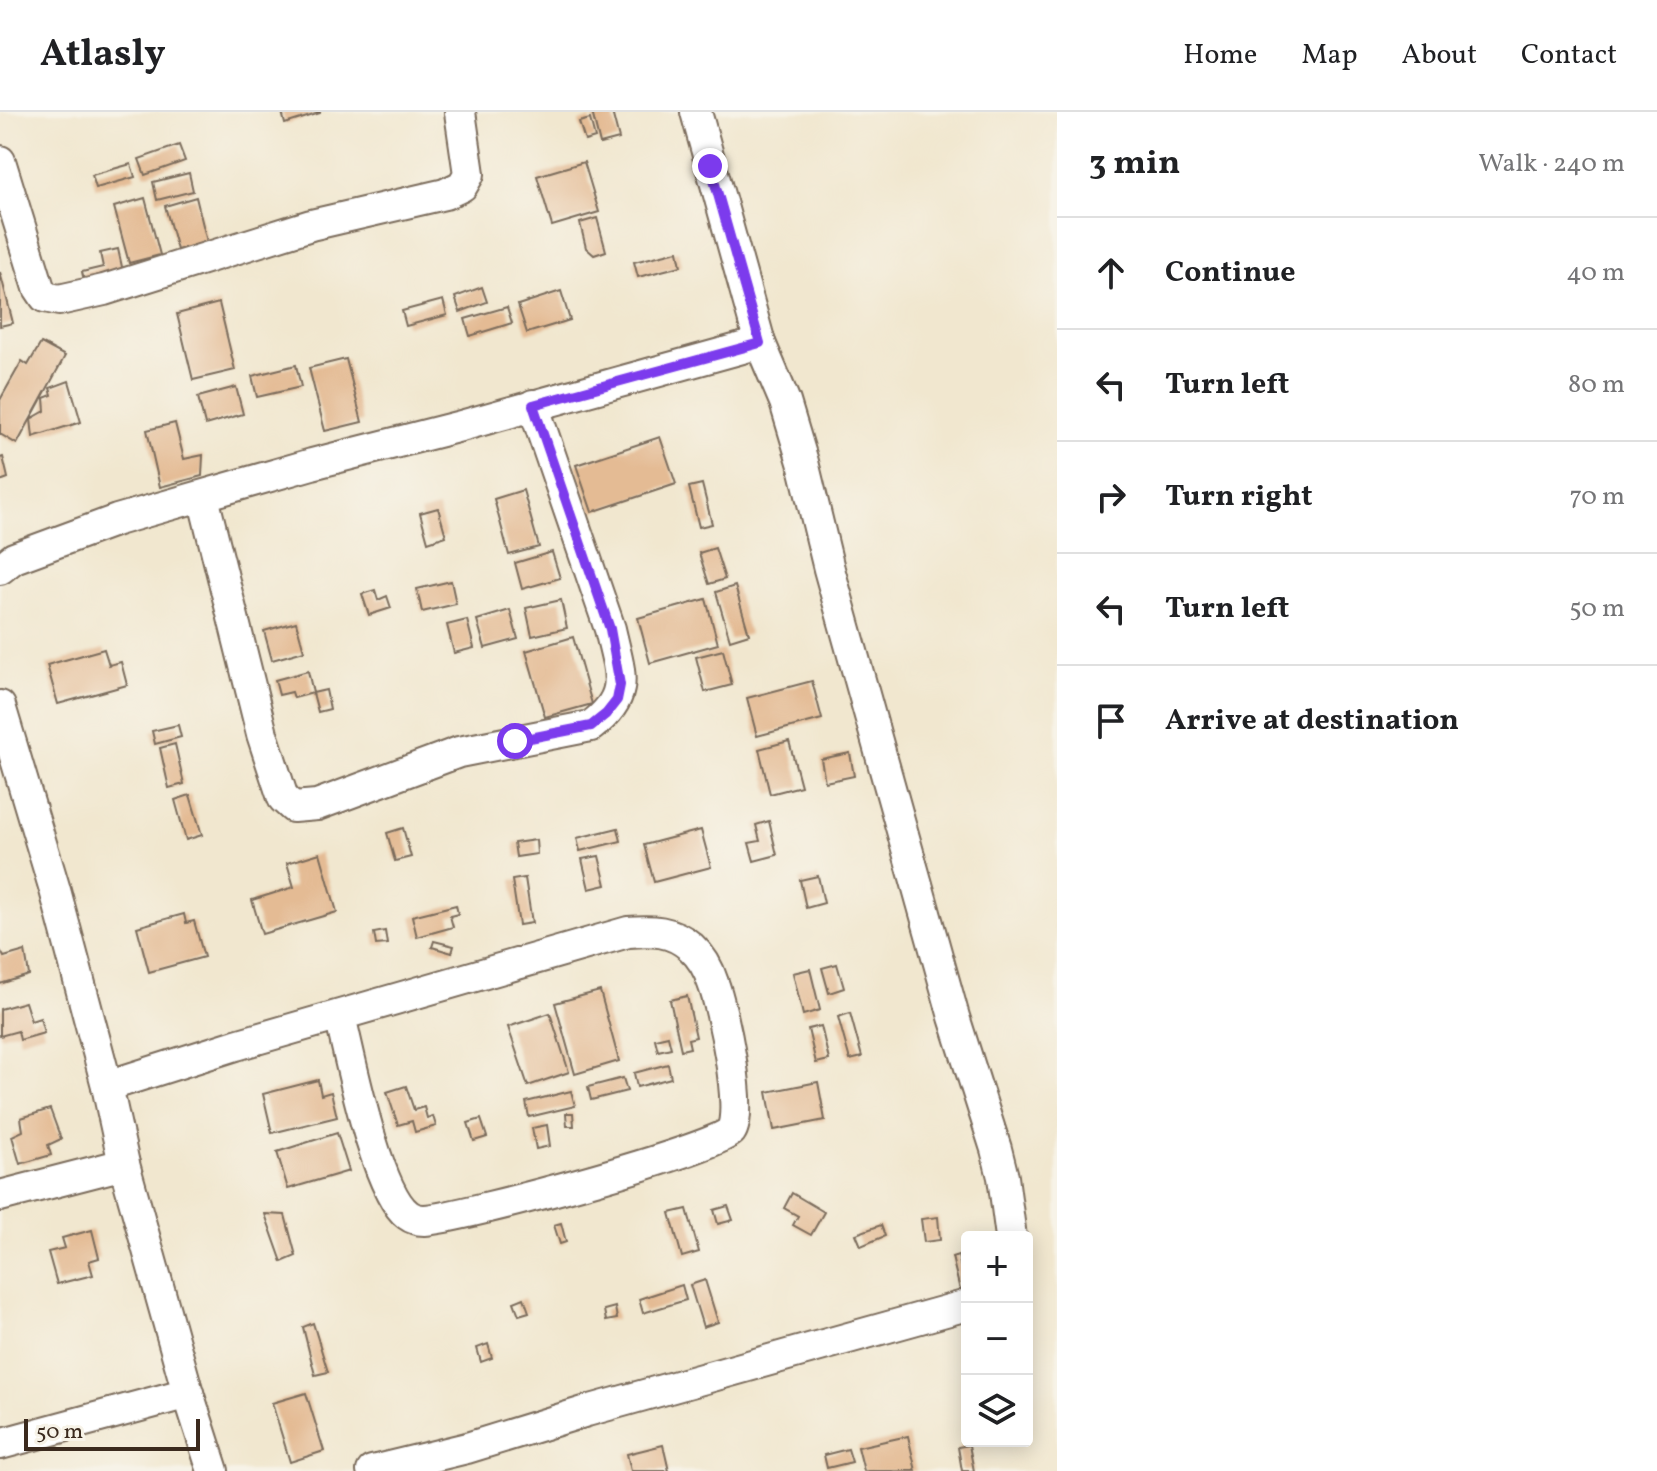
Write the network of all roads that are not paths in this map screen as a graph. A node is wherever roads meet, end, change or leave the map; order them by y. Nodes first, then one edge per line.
1 (460, 112) edge
2 (696, 112) edge
3 (0, 161) edge
4 (760, 343) junction
5 (533, 405) junction
6 (203, 497) junction
7 (0, 569) edge
8 (0, 706) edge
9 (340, 1016) junction
10 (107, 1086) junction
11 (124, 1164) junction
12 (0, 1196) edge
13 (1010, 1231) edge
14 (961, 1307) edge
15 (188, 1393) junction
16 (0, 1444) edge
17 (470, 1459) edge
18 (213, 1471) edge
19 (372, 1471) edge

1 - 3 street
2 - 4 street
4 - 5 street
4 - 13 street
5 - 6 street
5 - 6 street
6 - 7 street
8 - 10 street
9 - 9 street
9 - 10 street
10 - 11 street
11 - 12 street
11 - 15 street
14 - 17 street
15 - 16 street
15 - 18 street
17 - 19 street

